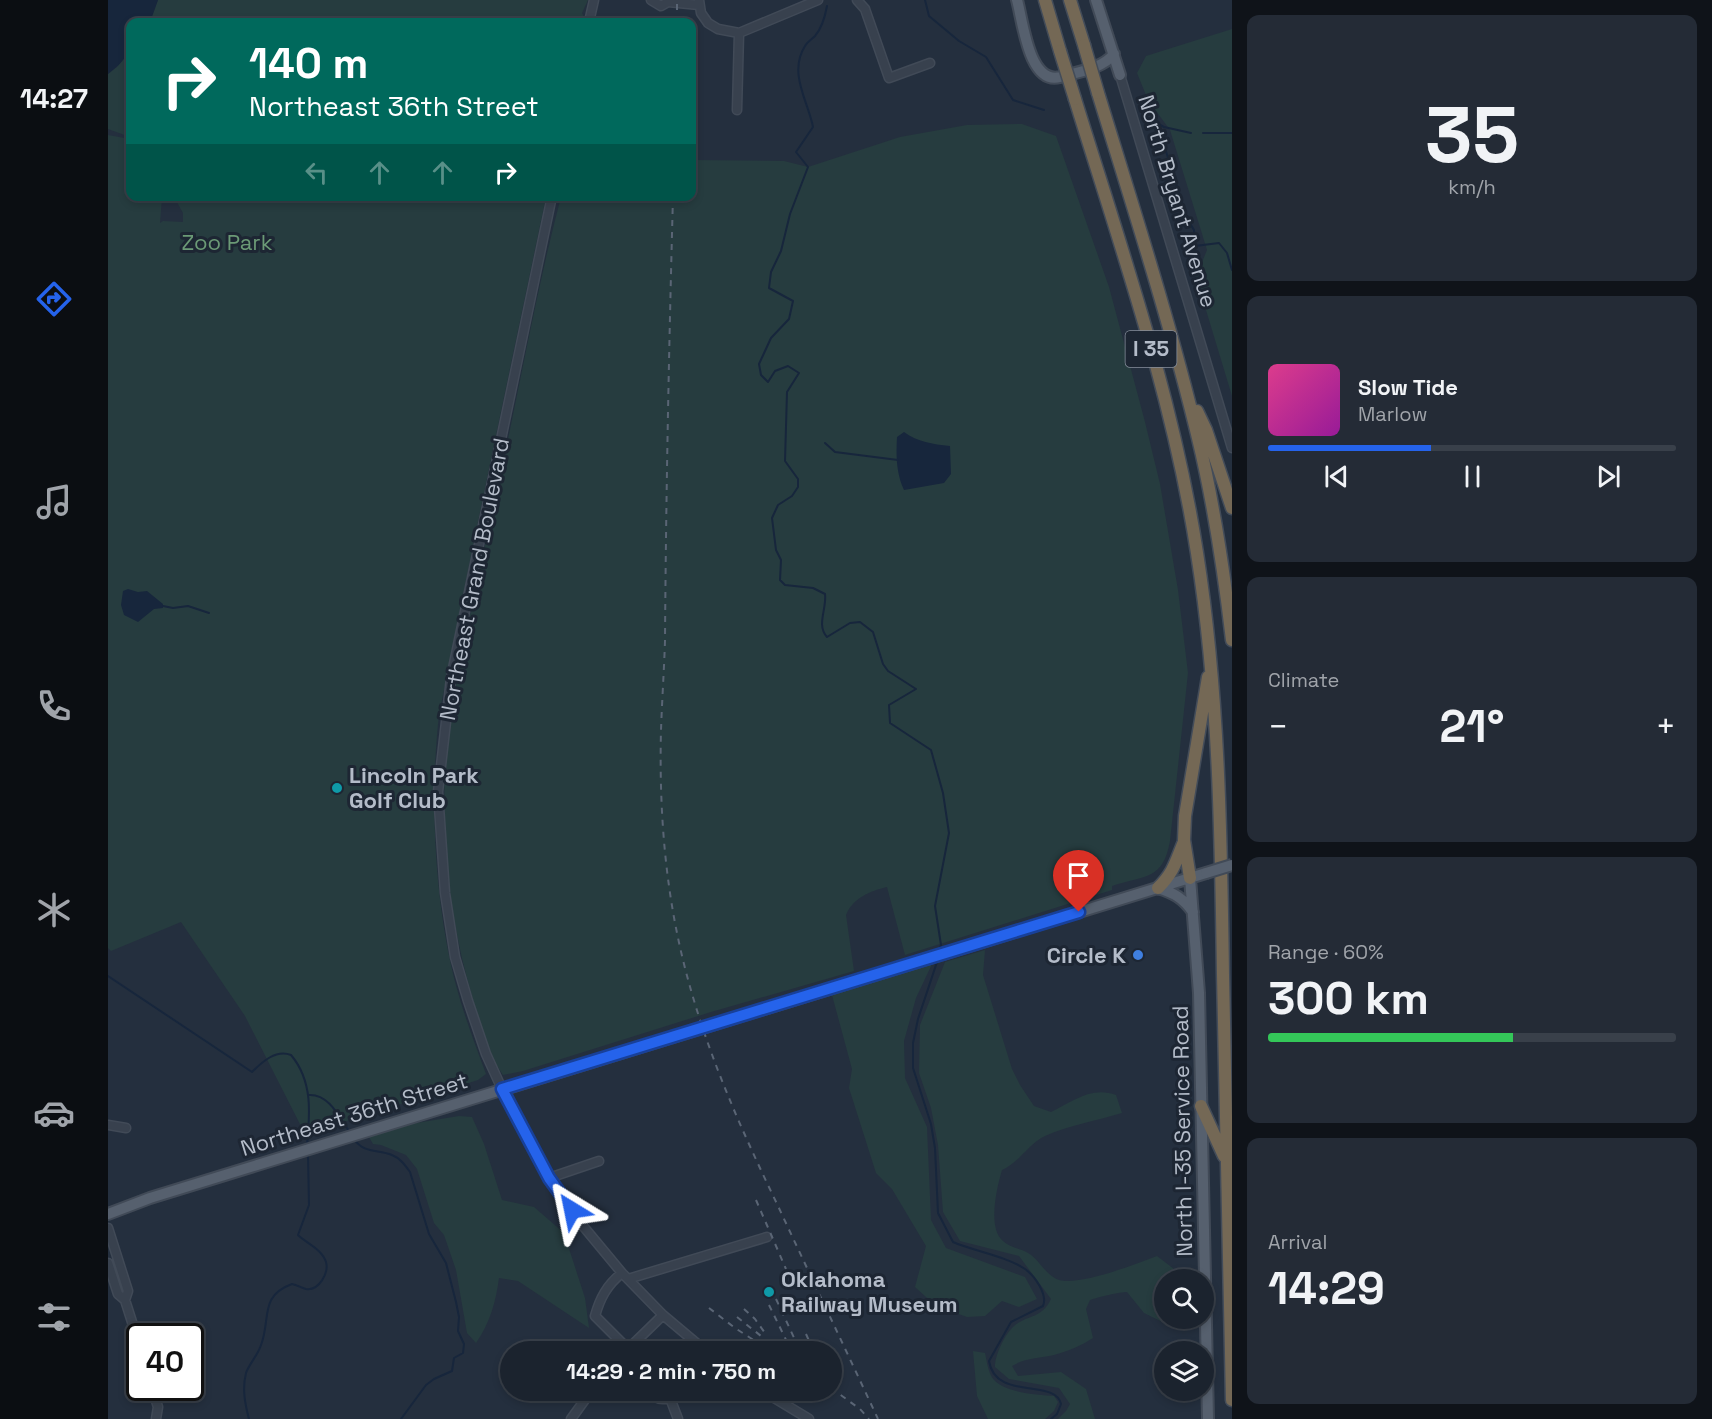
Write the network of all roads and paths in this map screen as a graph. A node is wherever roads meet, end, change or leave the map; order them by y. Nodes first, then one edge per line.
1 (594, 0) edge
2 (651, 0) edge
3 (818, 0) edge
4 (857, 0) edge
5 (1017, 0) edge
6 (1045, 0) edge
7 (1070, 0) edge
8 (1096, 0) edge
9 (668, 1) edge
10 (699, 2) edge
11 (590, 18) edge
12 (740, 33) junction
13 (1114, 54) junction
14 (930, 63) dead end
15 (1098, 65) junction
16 (1120, 75) junction
17 (737, 110) dead end
18 (551, 201) edge
19 (1185, 388) junction
20 (1232, 448) edge
21 (1232, 508) edge
22 (1232, 639) edge
23 (1211, 662) junction
24 (1184, 840) junction
25 (1232, 865) edge
26 (1190, 878) junction
27 (1158, 888) junction
28 (1193, 912) junction
29 (502, 1089) junction
30 (1201, 1107) junction
31 (108, 1125) edge
32 (126, 1128) dead end
33 (599, 1161) dead end
34 (1227, 1163) junction
35 (549, 1178) junction
36 (108, 1214) edge
37 (108, 1227) edge
38 (767, 1237) dead end
39 (108, 1263) edge
40 (625, 1276) junction
41 (125, 1300) junction
42 (663, 1315) junction
43 (132, 1323) edge
44 (621, 1341) edge
45 (640, 1341) edge
46 (694, 1341) edge
47 (1232, 1400) edge
48 (156, 1401) edge
49 (584, 1401) edge
50 (674, 1401) edge
51 (779, 1401) edge
52 (156, 1419) edge
53 (571, 1419) edge
54 (678, 1419) edge
55 (809, 1419) edge
56 (1208, 1419) edge

1 - 11 street
2 - 9 street
3 - 12 street
4 - 14 street
5 - 15 main road
6 - 23 highway, I 35, bridge
7 - 19 highway, I 35, bridge
8 - 13 main road, North Bryant Avenue
9 - 10 street
10 - 12 street
12 - 17 street
13 - 15 main road
13 - 16 main road, North Bryant Avenue
15 - 16 main road
16 - 20 street, North Bryant Avenue
18 - 29 street, Northeast Grand Boulevard
19 - 21 highway
19 - 22 highway, I 35
23 - 24 highway
23 - 34 highway, I 35
24 - 26 highway
24 - 27 highway
25 - 26 main road, Northeast 36th Street, bridge
26 - 27 main road, Northeast 36th Street
26 - 28 main road, North I-35 Service Road
27 - 28 main road
27 - 29 main road, Northeast 36th Street
28 - 30 main road, North I-35 Service Road
29 - 35 street, Northeast Grand Boulevard
29 - 36 main road, Northeast 36th Street
30 - 34 highway
30 - 56 main road, North I-35 Service Road
31 - 32 street
33 - 35 street
34 - 47 highway, I 35
35 - 40 street, Northeast Grand Boulevard
37 - 41 street
38 - 40 street
39 - 41 street
40 - 42 street, Northeast Grand Boulevard
40 - 44 street
41 - 43 street
42 - 45 street
42 - 46 street, Northeast Grand Boulevard
48 - 52 street
49 - 53 street
50 - 54 street
51 - 55 street

